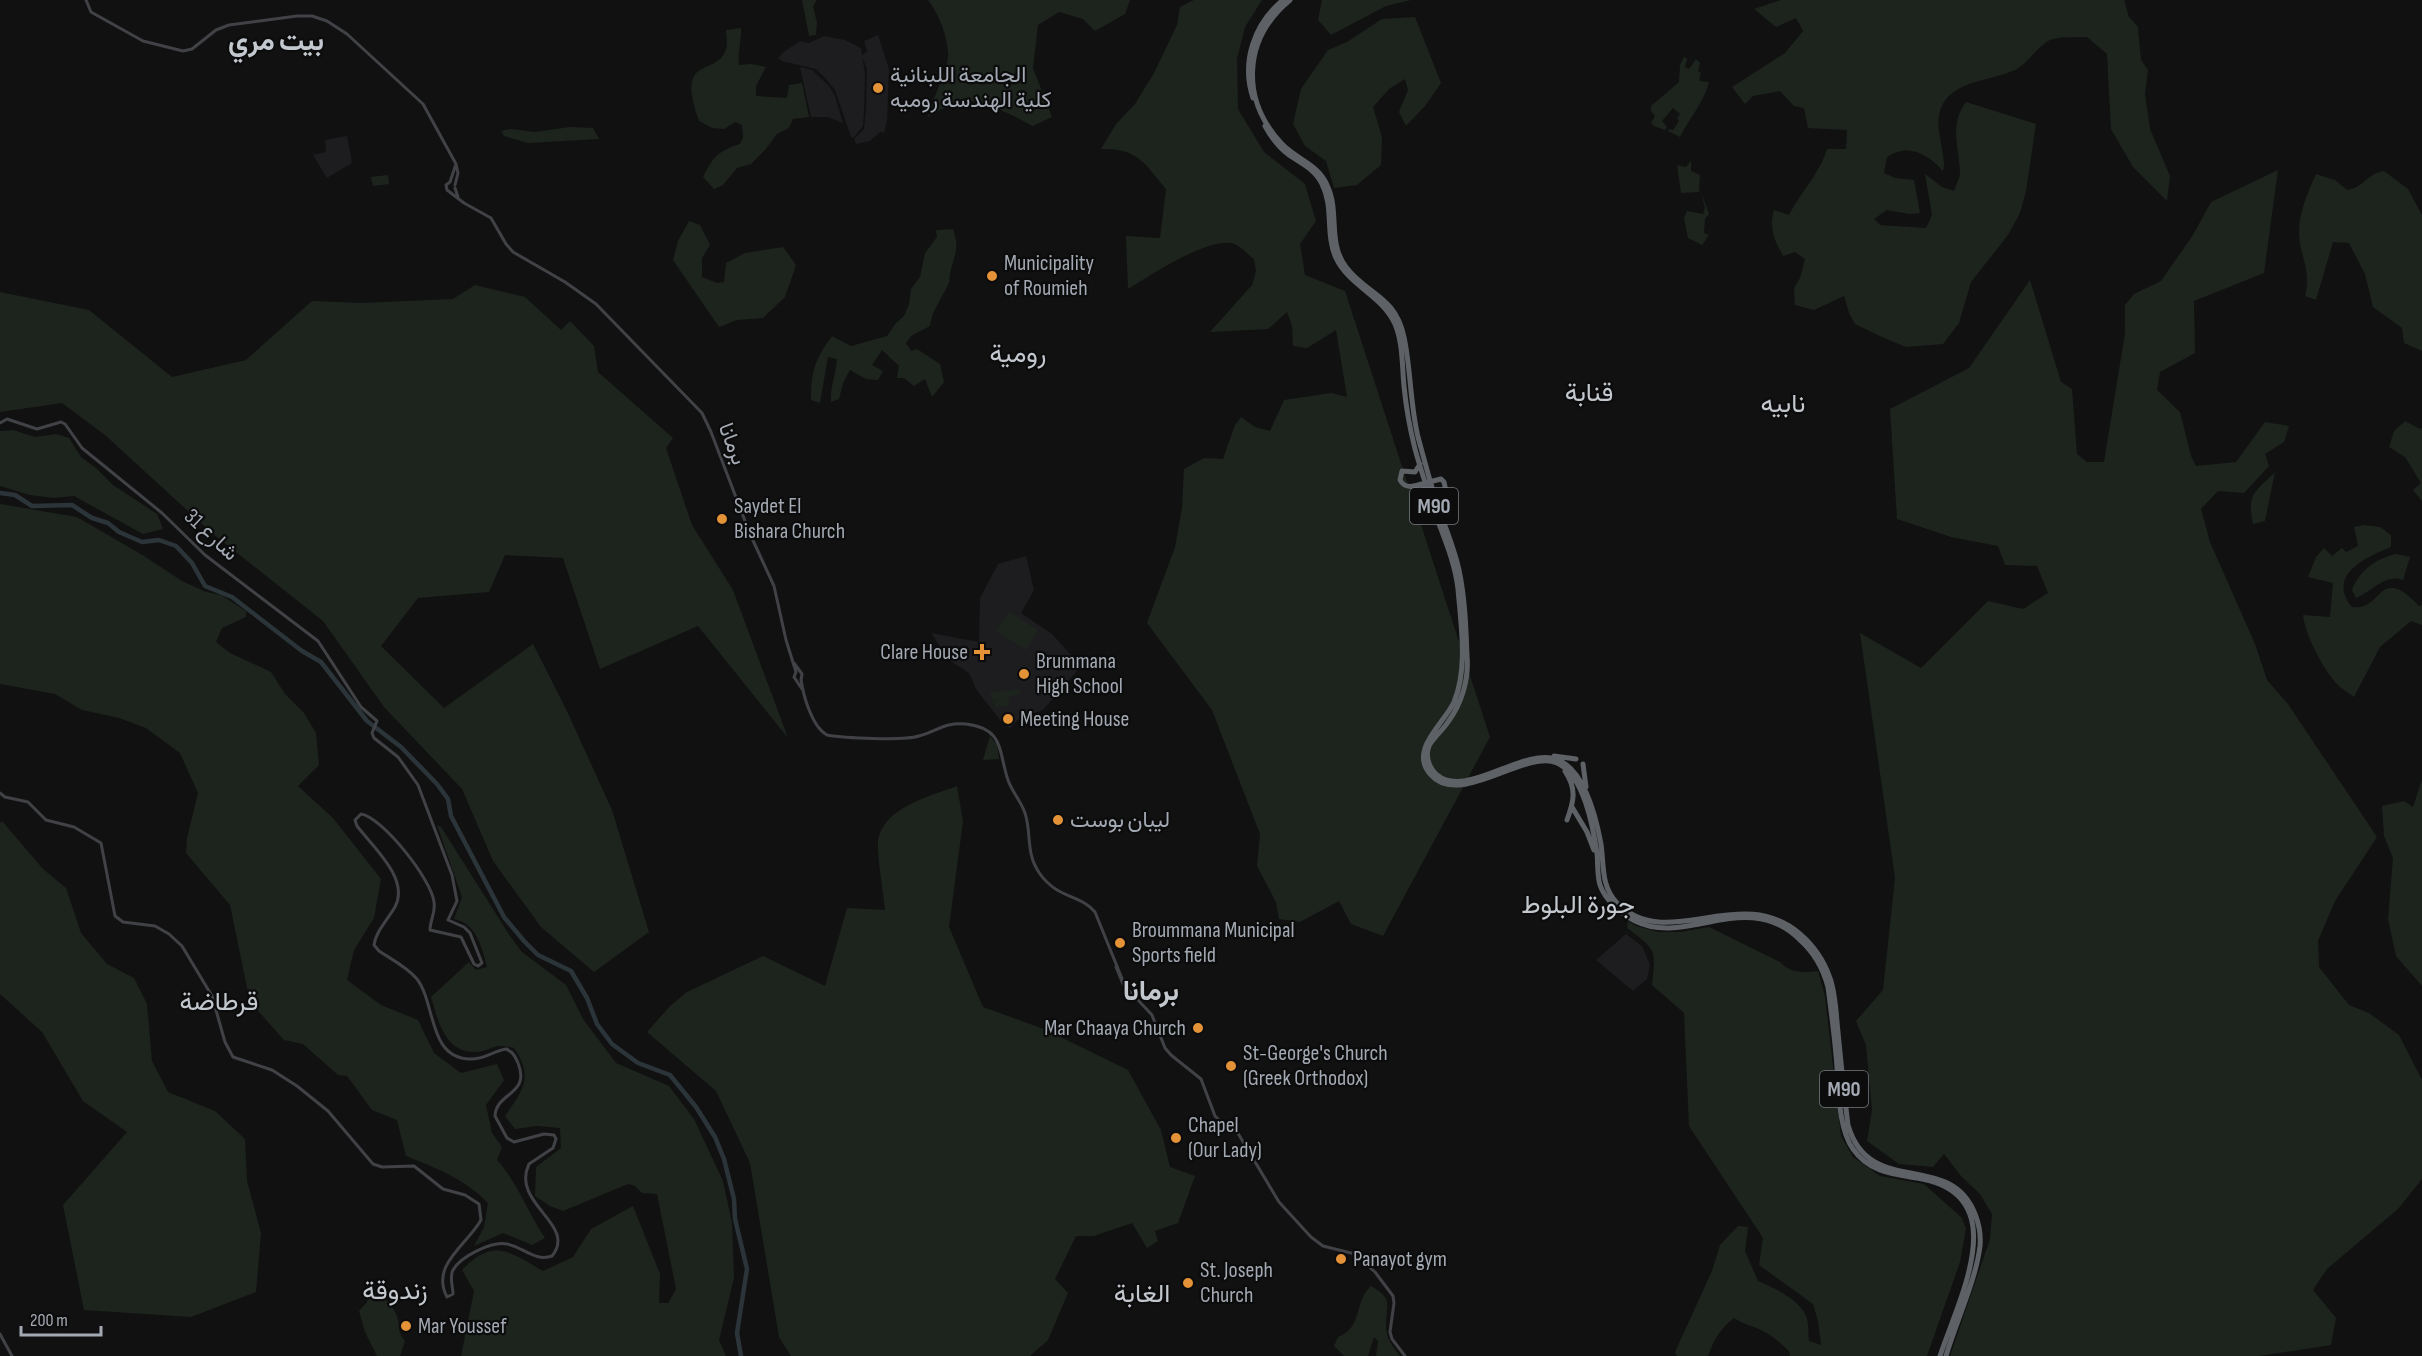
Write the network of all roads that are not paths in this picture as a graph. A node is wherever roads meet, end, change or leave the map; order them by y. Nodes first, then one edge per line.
1 (86, 0) edge
2 (1283, 0) edge
3 (1290, 0) edge
4 (456, 164) junction
5 (450, 182) junction
6 (455, 186) junction
7 (450, 191) junction
8 (459, 198) junction
9 (0, 423) edge
10 (1420, 464) junction
11 (1424, 483) junction
12 (1435, 496) junction
13 (1445, 497) junction
14 (1437, 503) junction
15 (1437, 518) junction
16 (798, 672) junction
17 (799, 680) junction
18 (1546, 757) junction
19 (1576, 759) dead end
20 (1583, 764) dead end
21 (1561, 765) junction
22 (0, 793) edge
23 (1587, 794) junction
24 (1572, 807) junction
25 (1567, 820) dead end
26 (1597, 857) junction
27 (1615, 904) junction
28 (1624, 912) junction
29 (0, 1334) edge
30 (12, 1356) edge
31 (1405, 1356) edge
32 (1940, 1356) edge
33 (1946, 1356) edge

1 - 4 main road
2 - 10 highway, M90
3 - 12 highway, M90
4 - 5 main road
4 - 6 main road
5 - 6 main road
5 - 7 main road
6 - 7 main road
6 - 8 main road
7 - 8 main road, برمانا
8 - 16 main road, برمانا
9 - 22 main road, شارع 31
10 - 11 highway
10 - 15 highway, M90
11 - 13 highway, bridge
11 - 15 highway
12 - 13 highway
12 - 14 highway, M90
13 - 14 highway
14 - 18 highway, M90
15 - 21 highway, M90
16 - 17 main road
16 - 17 main road
17 - 31 main road
18 - 19 highway
18 - 23 highway, M90
20 - 23 highway
21 - 24 highway
21 - 26 highway, M90
23 - 27 highway, M90
24 - 25 highway
24 - 26 highway
26 - 27 highway, M90
27 - 28 highway, M90
28 - 32 highway, M90
28 - 33 highway, M90
29 - 30 main road

